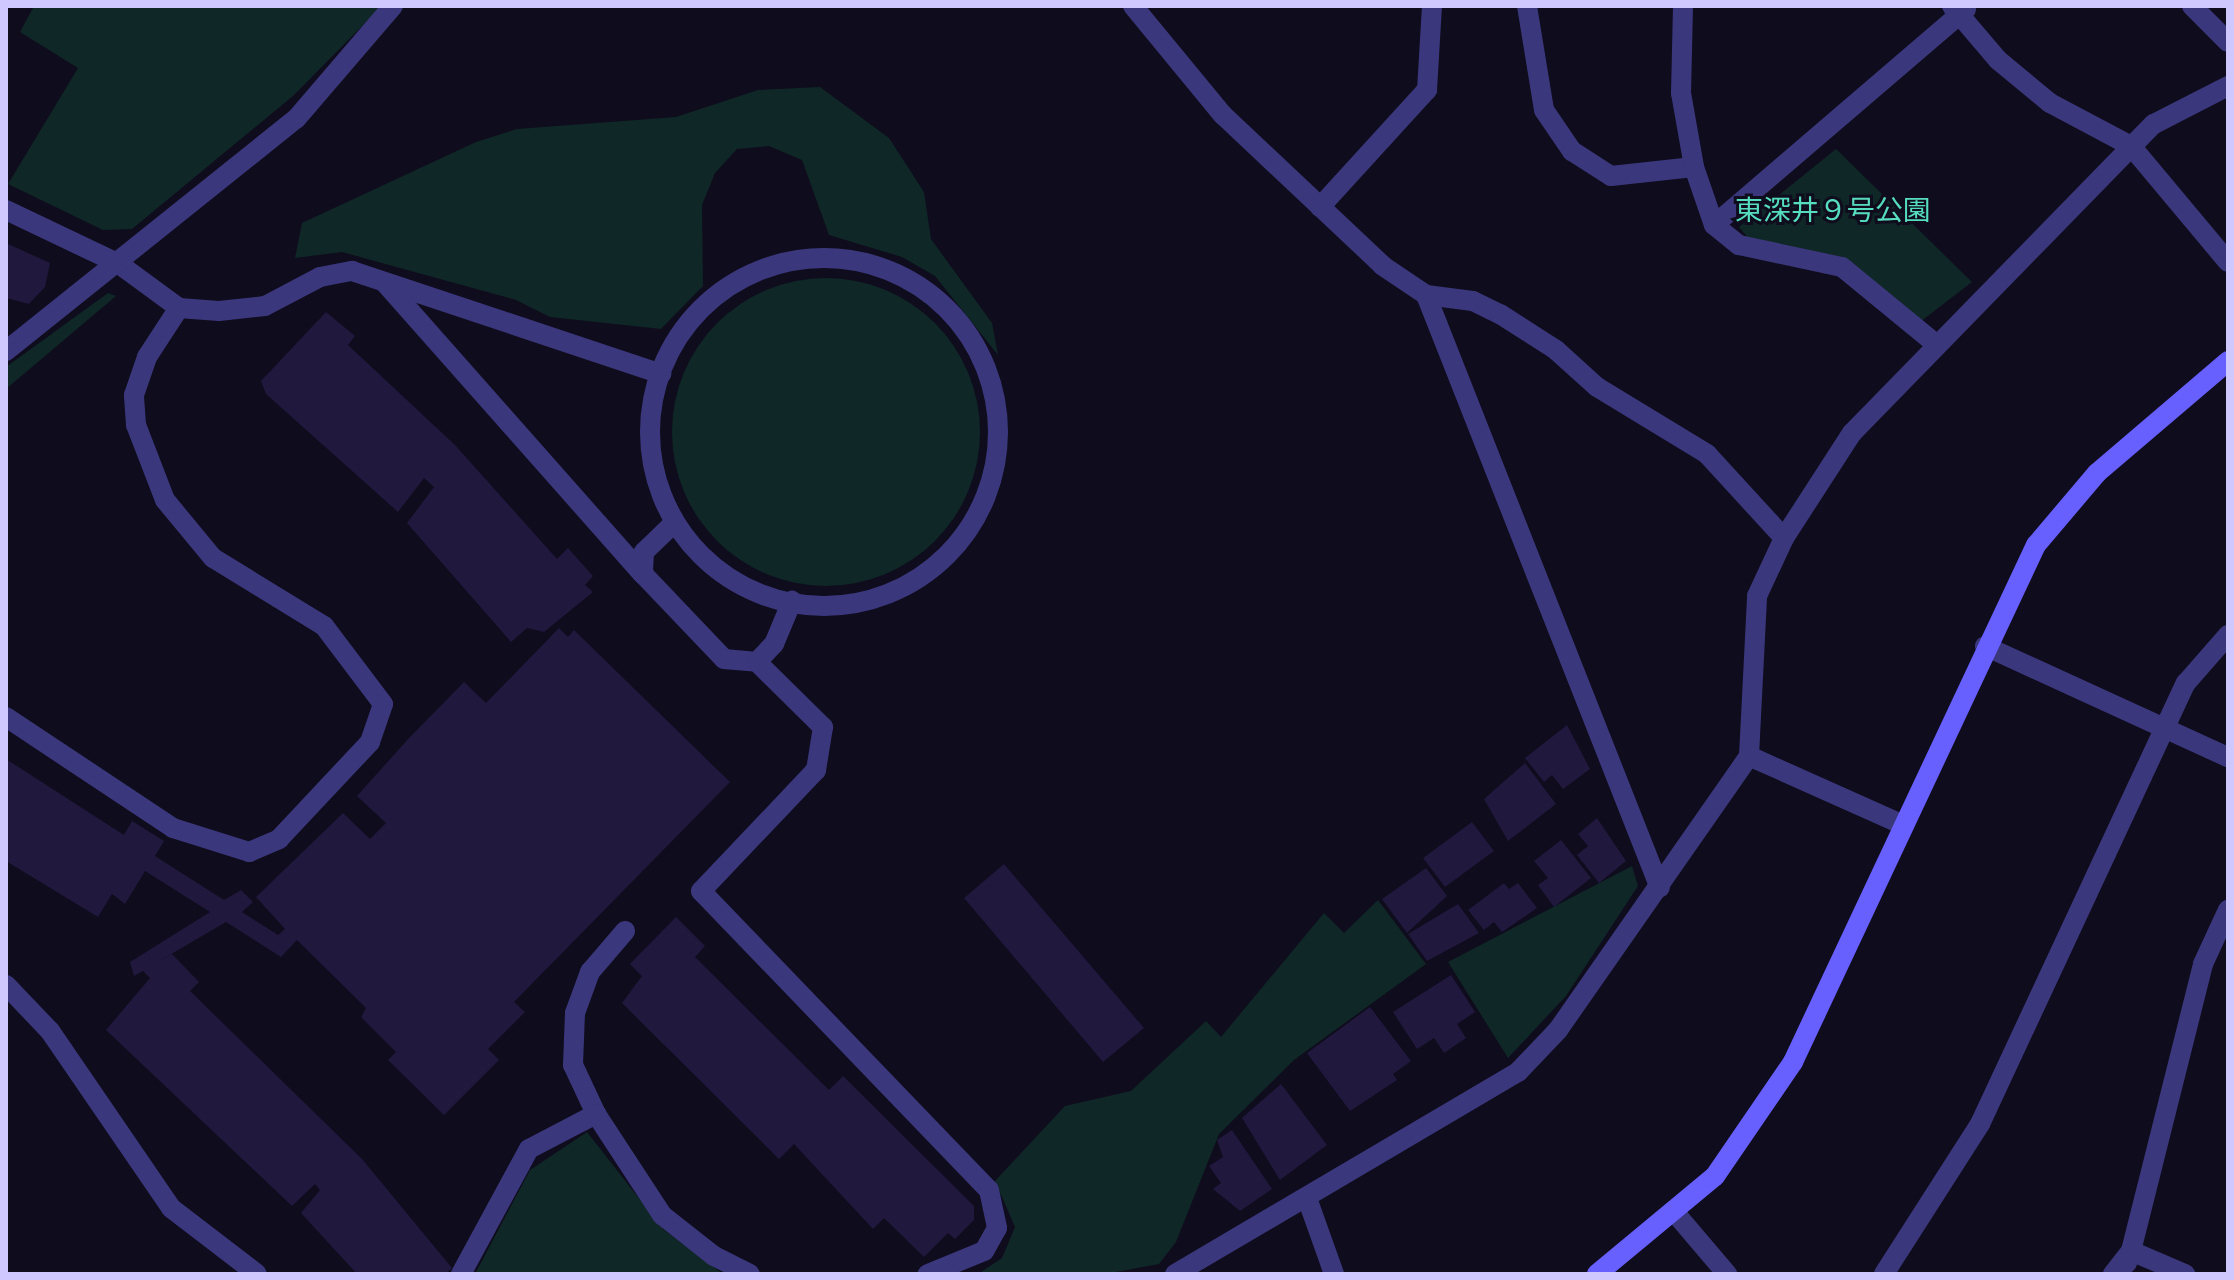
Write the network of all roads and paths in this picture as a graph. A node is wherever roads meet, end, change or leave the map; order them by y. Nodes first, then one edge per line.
1 (393, 6) edge
2 (1133, 6) edge
3 (1432, 6) edge
4 (1527, 6) edge
5 (1683, 6) edge
6 (2192, 6) edge
7 (1960, 9) edge
8 (2228, 42) edge
9 (2228, 86) edge
10 (2131, 146) junction
11 (1694, 167) junction
12 (1320, 207) junction
13 (6, 210) edge
14 (1714, 225) junction
15 (2228, 262) edge
16 (119, 264) junction
17 (384, 281) junction
18 (1426, 295) junction
19 (179, 308) junction
20 (1937, 345) junction
21 (6, 351) edge
22 (2228, 361) edge
23 (661, 374) junction
24 (674, 523) junction
25 (1784, 538) junction
26 (643, 574) junction
27 (792, 601) junction
28 (2228, 635) edge
29 (1985, 646) junction
30 (757, 662) junction
31 (6, 717) edge
32 (2162, 730) junction
33 (1749, 756) junction
34 (2228, 757) edge
35 (1901, 824) junction
36 (1660, 888) junction
37 (2228, 910) edge
38 (625, 931) dead end
39 (6, 985) edge
40 (596, 1114) junction
41 (1307, 1198) junction
42 (1676, 1214) junction
43 (2131, 1251) junction
44 (257, 1274) edge
45 (461, 1274) edge
46 (750, 1274) edge
47 (928, 1274) edge
48 (1175, 1274) edge
49 (1334, 1274) edge
50 (1597, 1274) edge
51 (1727, 1274) edge
52 (1884, 1274) edge
53 (2113, 1274) edge
54 (2123, 1274) edge
55 (2185, 1274) edge

1 - 16 street
2 - 12 street
3 - 12 street
4 - 11 street
5 - 11 street
6 - 8 street
7 - 10 street
7 - 14 street
9 - 10 street
10 - 15 street
10 - 20 street
11 - 14 street
12 - 18 street
13 - 16 street
14 - 20 street
16 - 19 street
16 - 21 street
17 - 19 street
17 - 23 street
17 - 26 street
18 - 25 street
18 - 36 street
19 - 31 street
20 - 25 street
22 - 29 street
23 - 24 street
23 - 27 street
24 - 26 street
24 - 27 street
25 - 33 street
26 - 30 street
27 - 30 street
28 - 32 street
29 - 32 street
29 - 35 street
30 - 47 street
32 - 34 street
32 - 52 street
33 - 35 street
33 - 36 street
35 - 42 street
36 - 41 street
37 - 43 street
38 - 40 street
39 - 44 street
40 - 45 street
40 - 46 street
41 - 48 street
41 - 49 street
42 - 50 street
42 - 51 street
43 - 53 street
43 - 54 street
43 - 55 street

